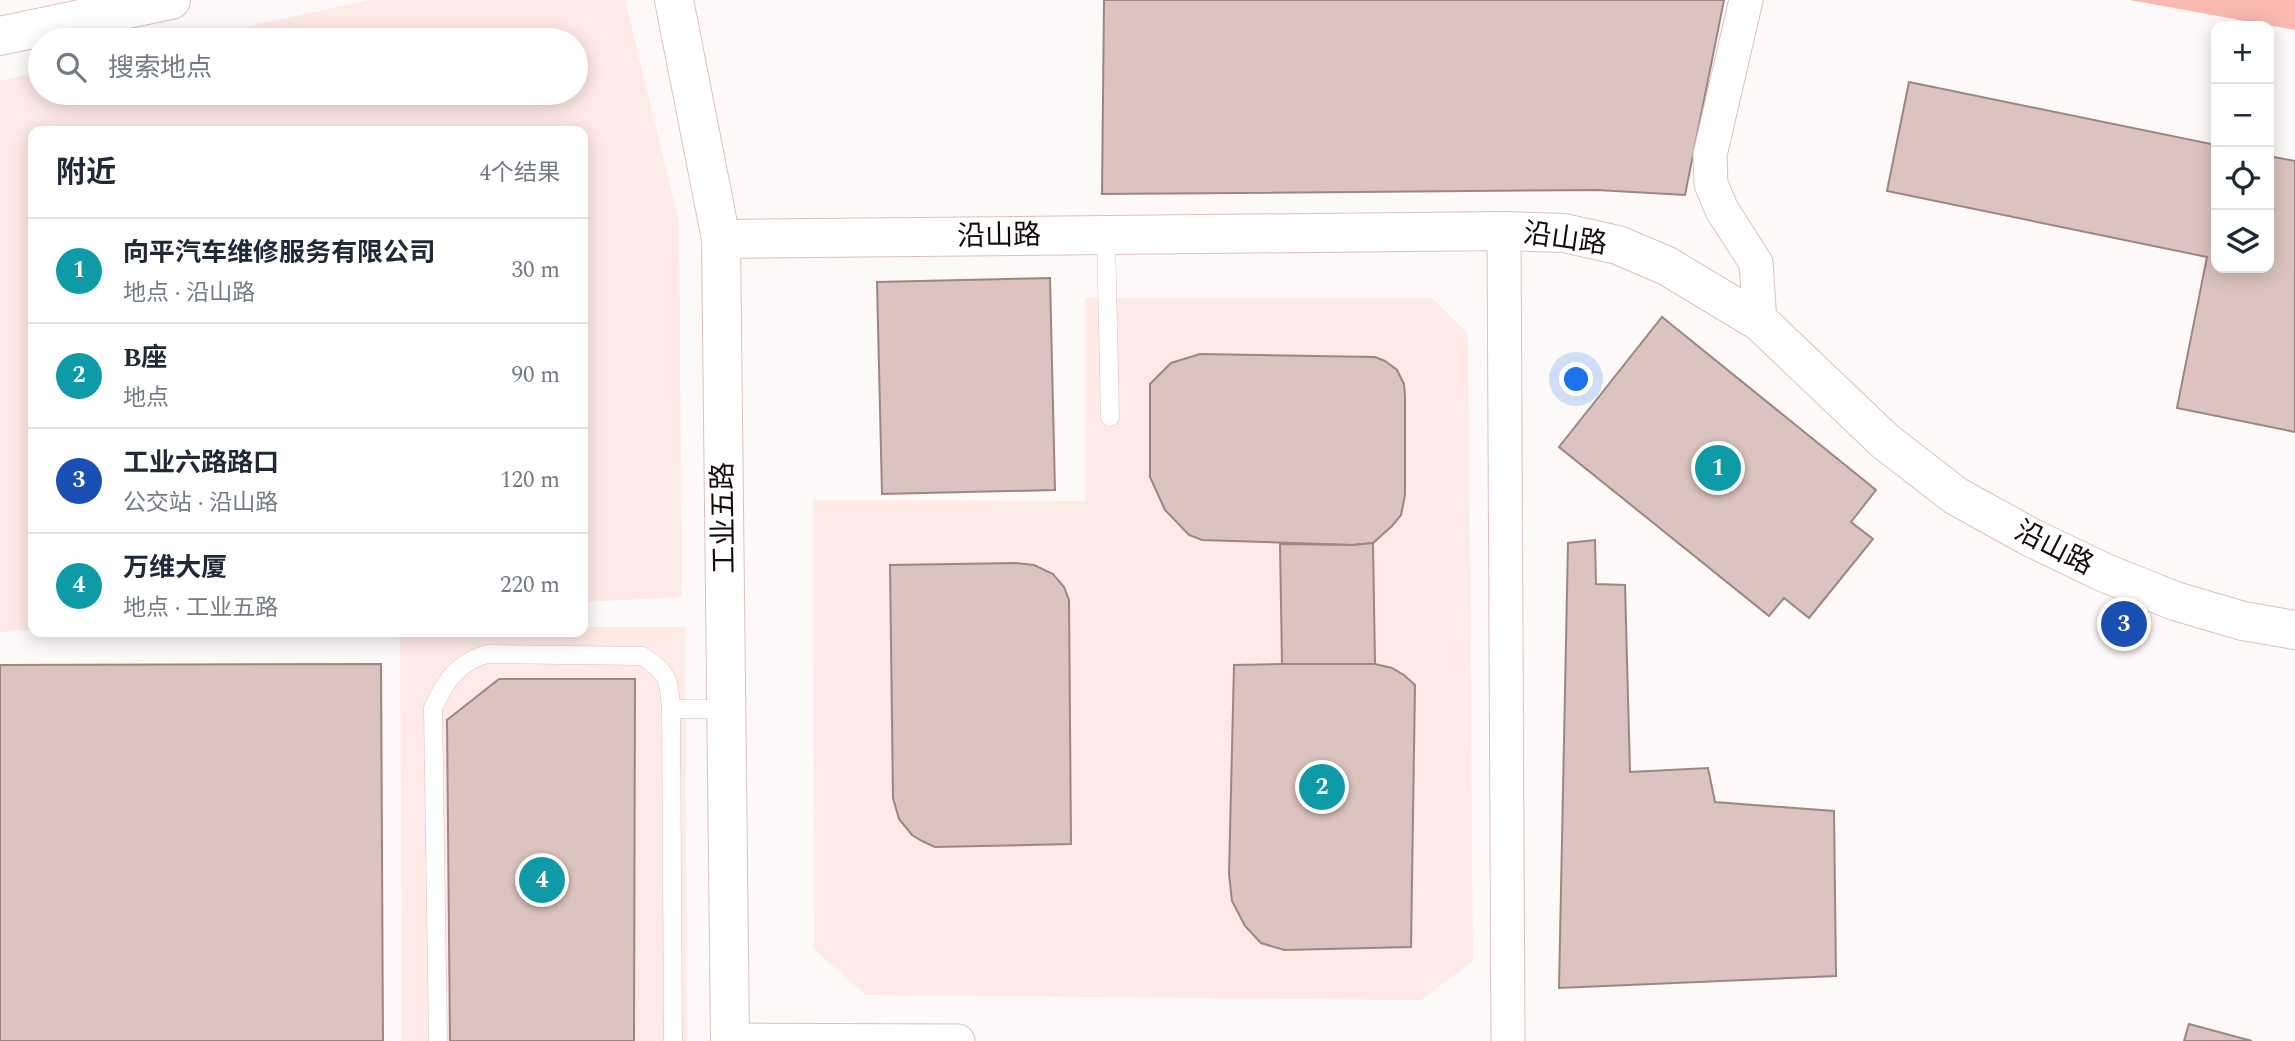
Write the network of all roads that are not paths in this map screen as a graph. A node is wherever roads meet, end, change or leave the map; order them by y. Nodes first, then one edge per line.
1 (171, 0) edge
2 (674, 0) edge
3 (1746, 0) edge
4 (38, 28) edge
5 (28, 30) edge
6 (0, 36) edge
7 (1504, 231) junction
8 (1106, 235) junction
9 (721, 239) junction
10 (1760, 322) junction
11 (1110, 417) dead end
12 (2295, 630) edge
13 (671, 709) junction
14 (726, 709) junction
15 (730, 1040) edge
16 (438, 1041) edge
17 (673, 1041) edge
18 (958, 1041) edge
19 (1508, 1041) edge

1 - 4 street
2 - 9 street, 工业五路
3 - 10 street
5 - 6 street
7 - 8 street, 沿山路
7 - 10 street, 沿山路
7 - 19 street
8 - 9 street, 沿山路
8 - 11 lane
9 - 14 street, 工业五路
10 - 12 street, 沿山路
13 - 14 lane
13 - 16 lane
13 - 17 lane
14 - 15 street, 工业五路
15 - 18 street

